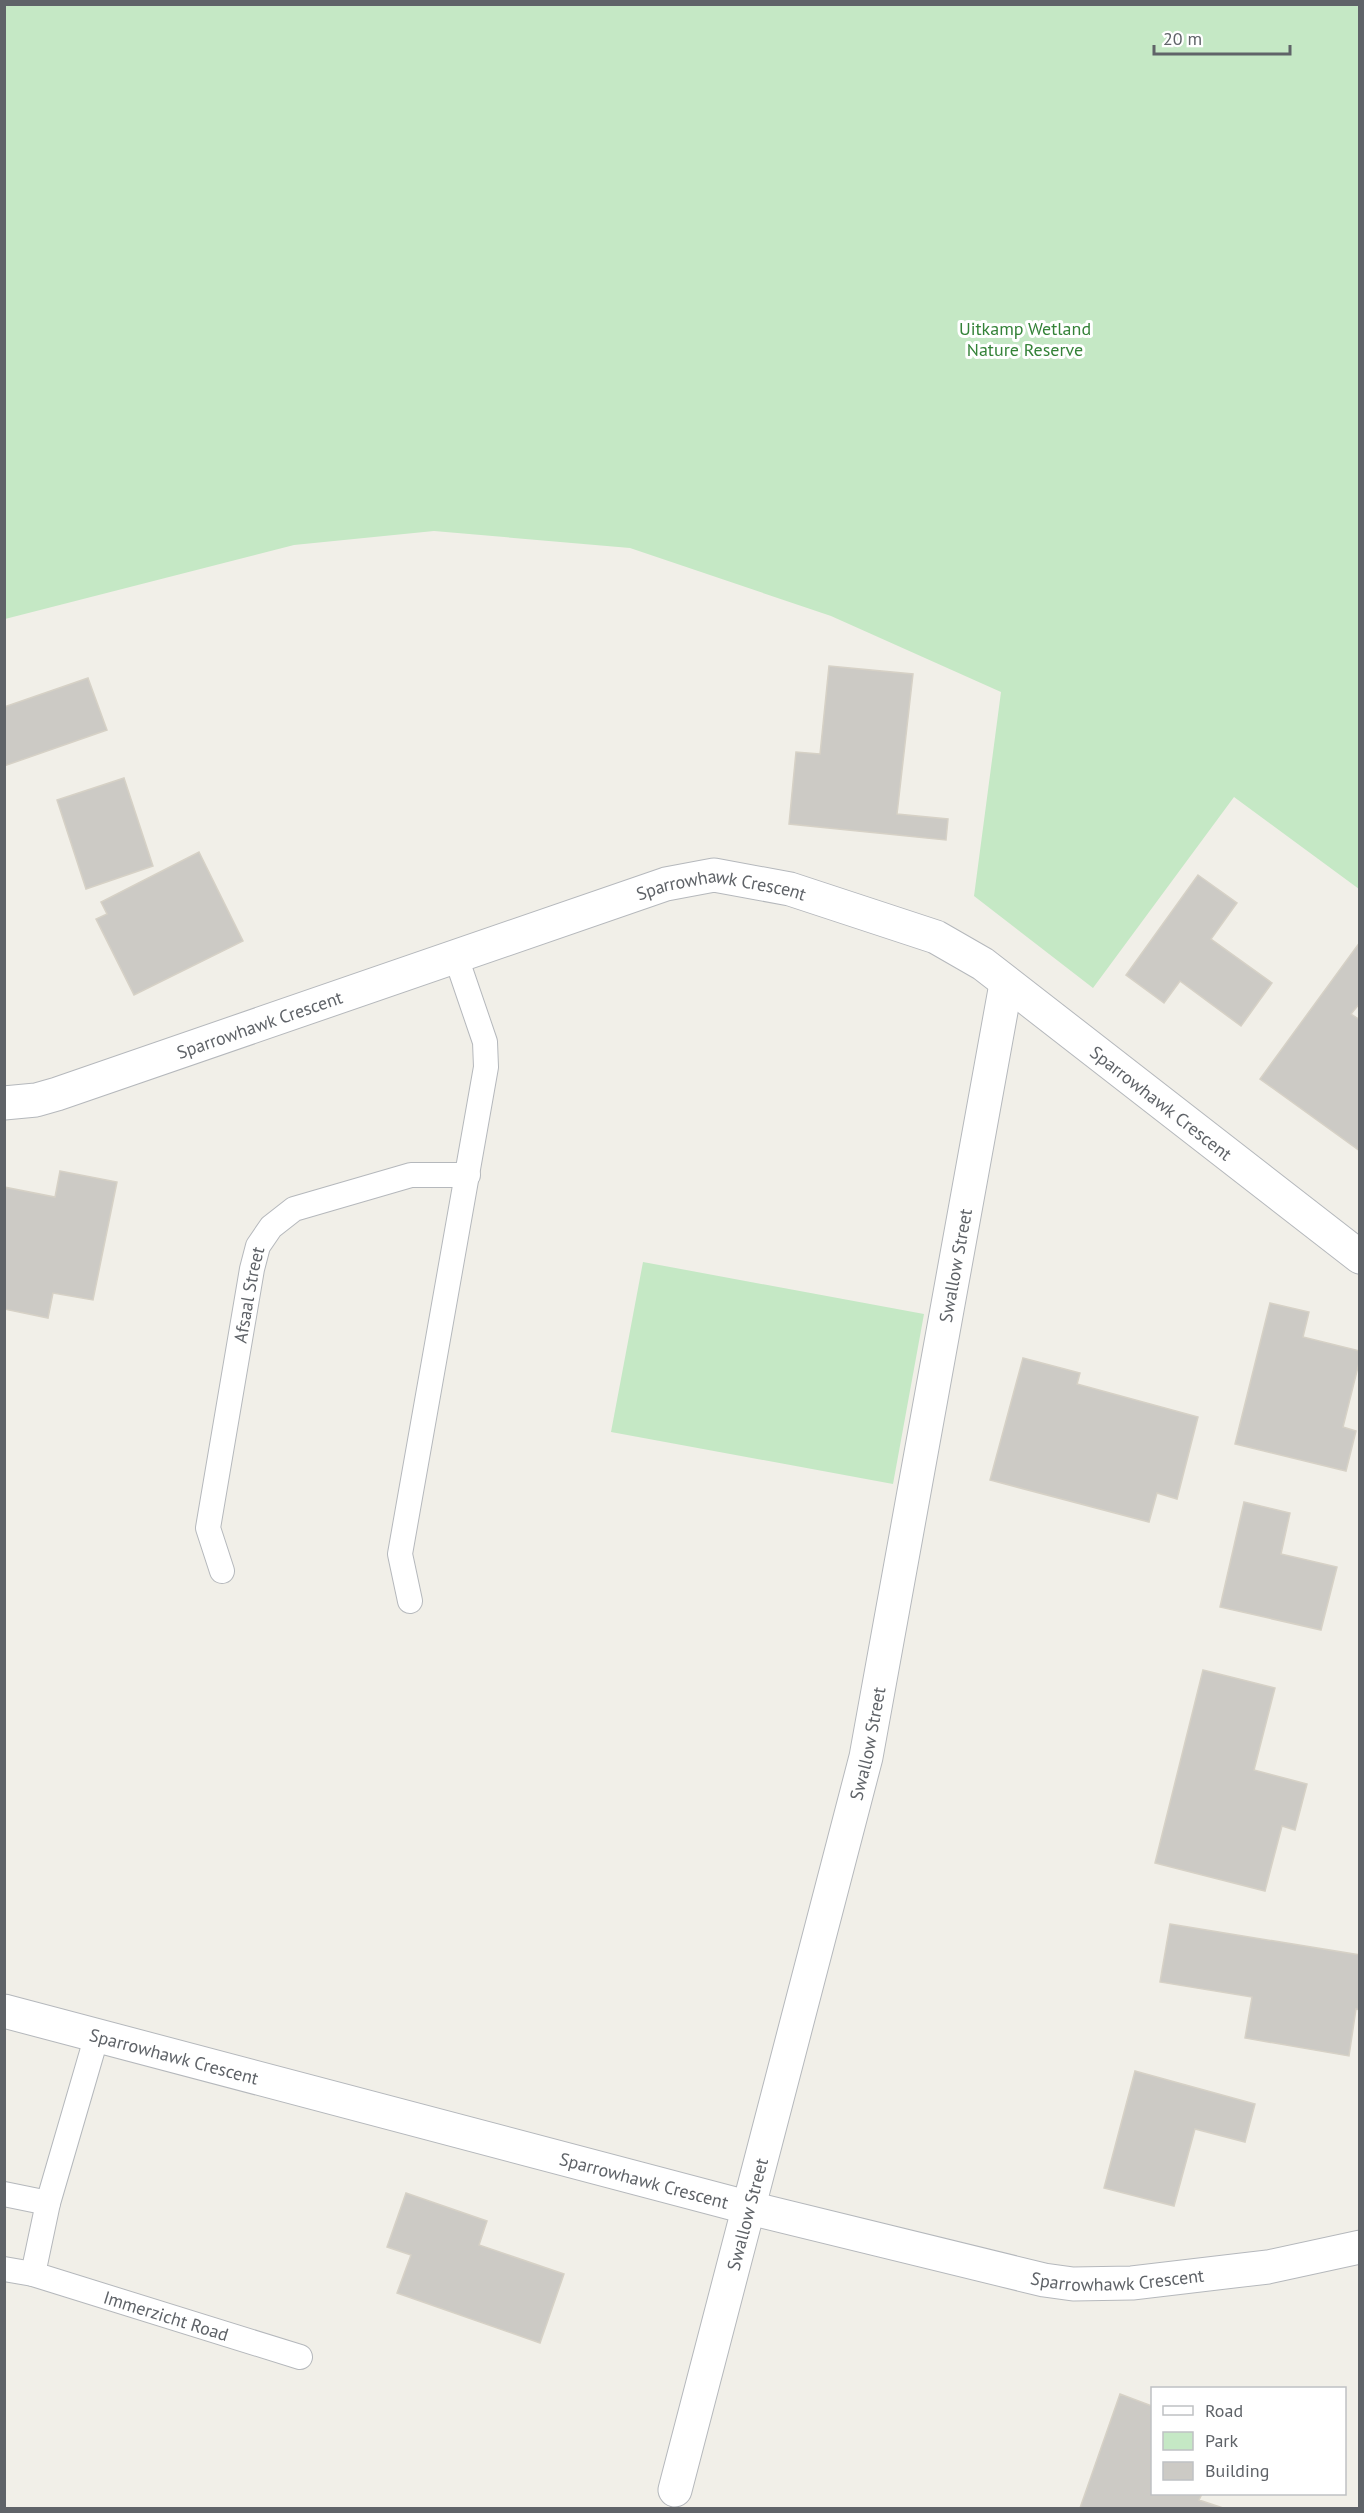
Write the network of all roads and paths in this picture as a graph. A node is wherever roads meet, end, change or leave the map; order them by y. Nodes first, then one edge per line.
1 (456, 957) junction
2 (1006, 984) junction
3 (4, 1103) edge
4 (468, 1175) junction
5 (1359, 1257) edge
6 (222, 1571) dead end
7 (410, 1601) dead end
8 (4, 2011) edge
9 (97, 2035) junction
10 (4, 2194) edge
11 (48, 2203) junction
12 (750, 2208) junction
13 (1359, 2247) edge
14 (4, 2269) edge
15 (33, 2274) junction
16 (300, 2356) dead end
17 (675, 2490) dead end

1 - 2 street, Sparrowhawk Crescent
1 - 3 street, Sparrowhawk Crescent
1 - 4 lane
2 - 5 street, Sparrowhawk Crescent
2 - 12 street, Swallow Street
4 - 6 lane, Afsaal Street
4 - 7 lane
8 - 9 street, Sparrowhawk Crescent
9 - 11 lane
9 - 12 street, Sparrowhawk Crescent
10 - 11 lane
11 - 15 lane
12 - 13 street, Sparrowhawk Crescent
12 - 17 street, Swallow Street
14 - 15 lane, Immerzicht Road
15 - 16 lane, Immerzicht Road

